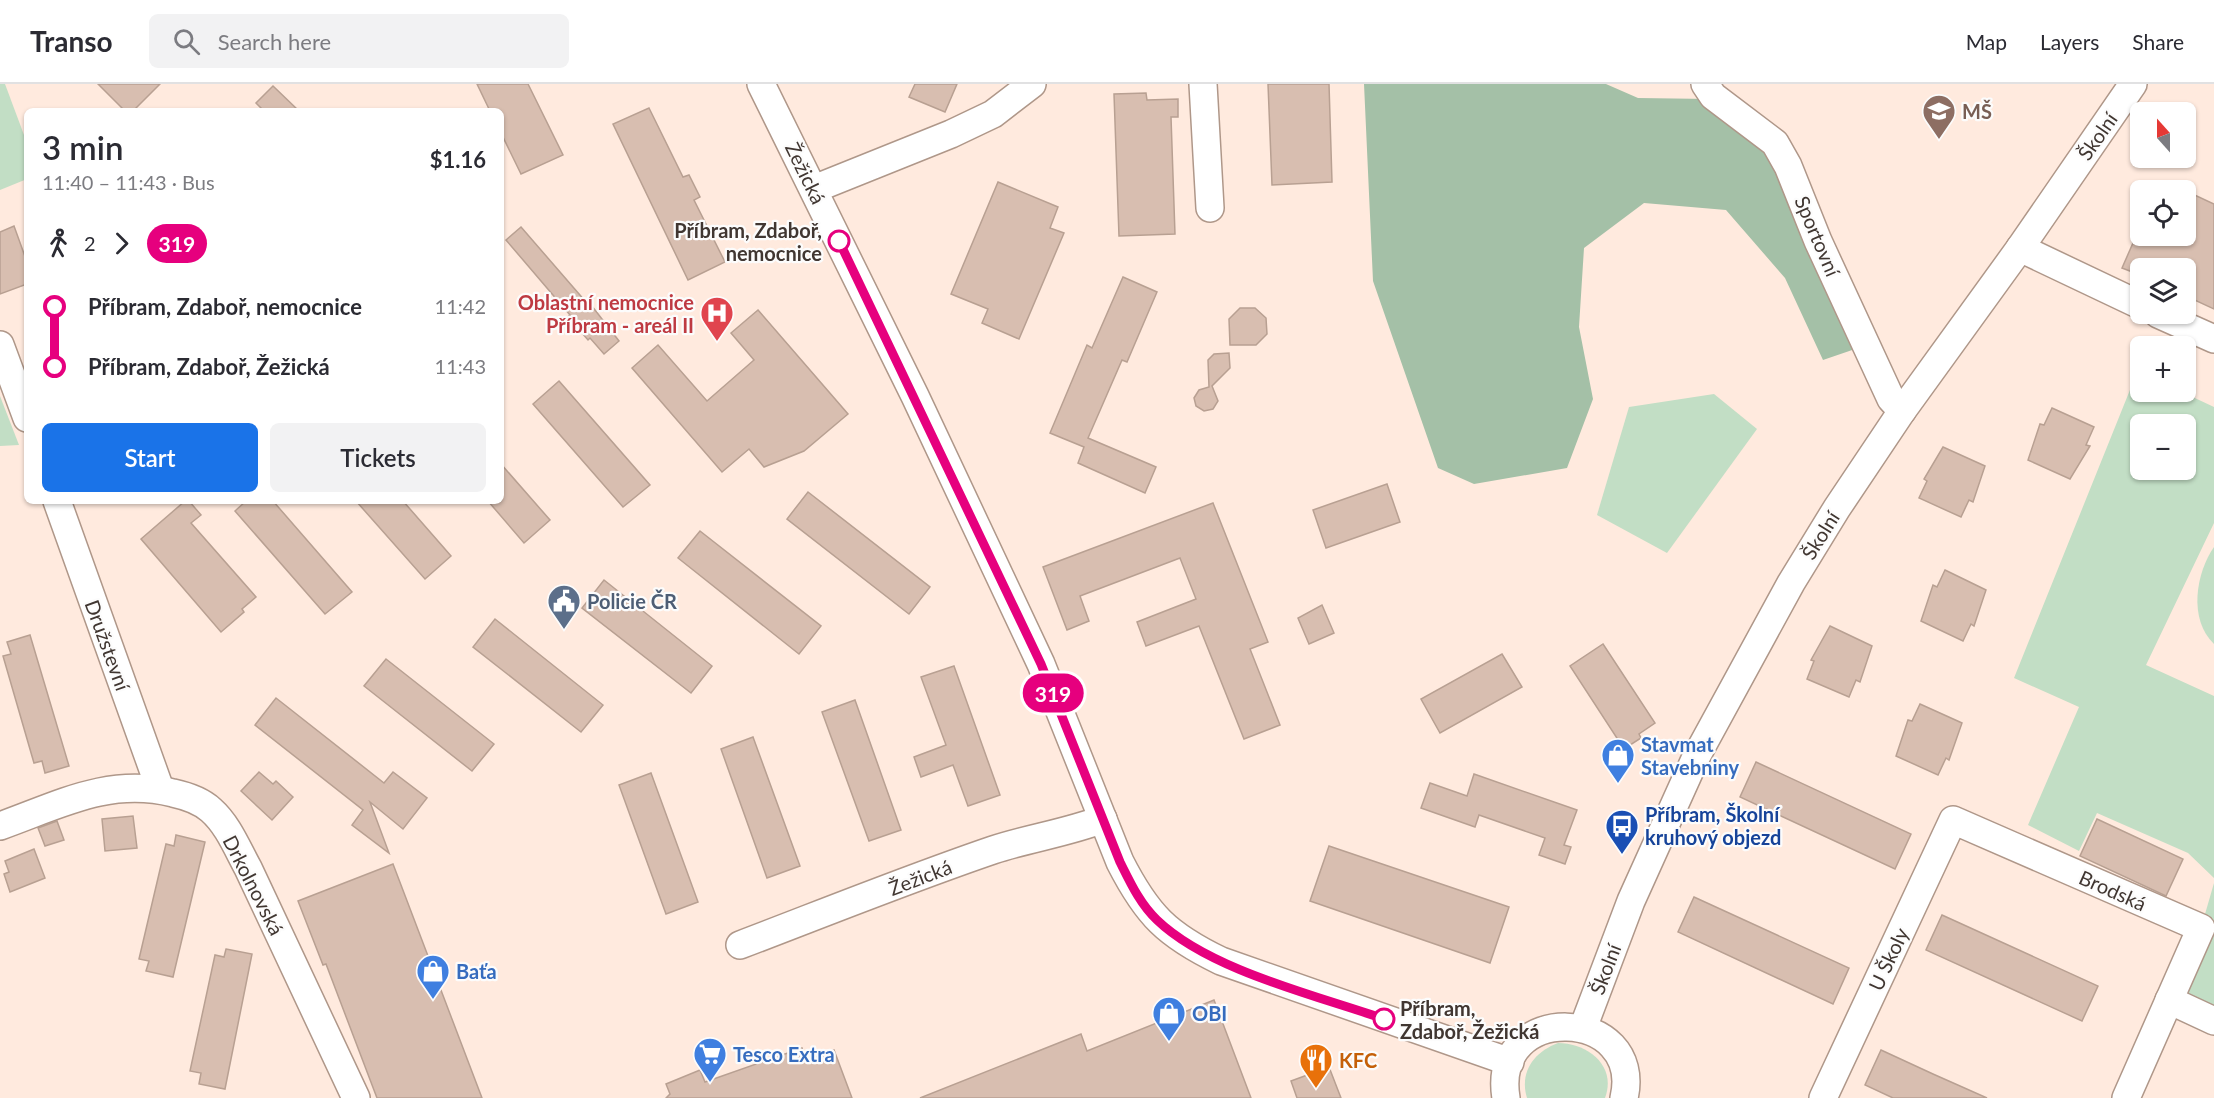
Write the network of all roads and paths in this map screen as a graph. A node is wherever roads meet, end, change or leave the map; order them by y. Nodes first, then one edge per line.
1 (761, 84) edge
2 (1032, 84) edge
3 (1203, 84) edge
4 (1705, 84) edge
5 (2133, 84) edge
6 (814, 189) junction
7 (1210, 208) dead end
8 (2020, 248) junction
9 (2130, 300) edge
10 (2180, 324) edge
11 (2214, 339) edge
12 (0, 345) edge
13 (24, 410) edge
14 (1902, 411) junction
15 (58, 504) edge
16 (160, 789) junction
17 (1103, 819) junction
18 (1953, 820) joint
19 (0, 826) edge
20 (740, 945) dead end
21 (2169, 1000) junction
22 (2214, 1021) edge
23 (1582, 1028) junction
24 (1510, 1062) junction
25 (356, 1098) edge
26 (1506, 1098) edge
27 (1624, 1098) edge
28 (1823, 1098) edge
29 (2126, 1098) edge

1 - 6 street, Žežická
2 - 6 street
3 - 7 street
4 - 14 street, Sportovní
5 - 8 street, Školní
6 - 17 street, Žežická
8 - 9 street
8 - 14 street, Školní
10 - 11 street
12 - 13 street
14 - 23 street, Školní
15 - 16 street, Družstevní
16 - 19 street, Drkolnovská
16 - 25 street, Drkolnovská
17 - 20 street, Žežická
17 - 24 street, Žežická
18 - 21 street, Brodská
18 - 28 street, U Školy
21 - 22 street
21 - 29 street, Brodská
23 - 24 street
23 - 27 street
24 - 26 street

